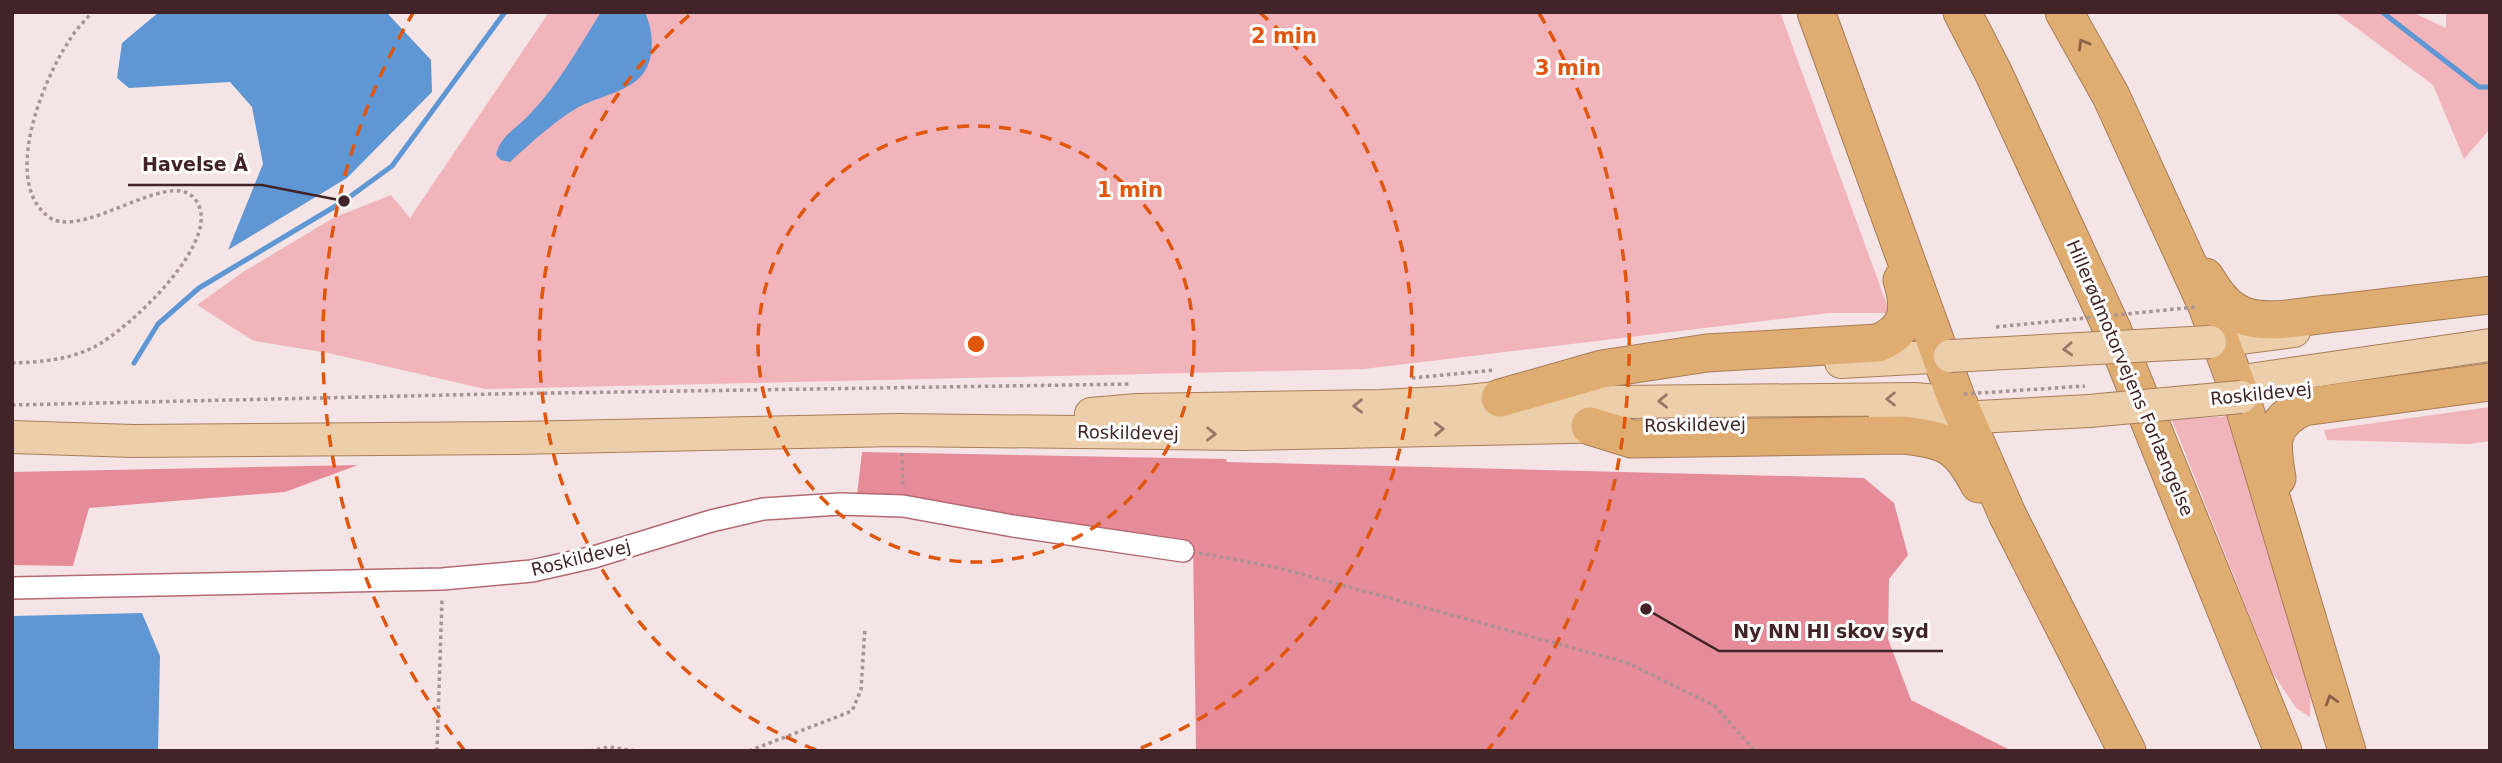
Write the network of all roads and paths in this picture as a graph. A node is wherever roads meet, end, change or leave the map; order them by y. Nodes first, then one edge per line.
1 (92, 12) edge
2 (1816, 12) edge
3 (1962, 12) edge
4 (2064, 12) edge
5 (1833, 59) junction
6 (2111, 96) junction
7 (2490, 295) edge
8 (2196, 307) dead end
9 (2490, 307) edge
10 (1994, 327) dead end
11 (2215, 341) junction
12 (2490, 345) edge
13 (1945, 356) junction
14 (12, 363) edge
15 (2490, 368) edge
16 (1409, 378) dead end
17 (2490, 382) edge
18 (1136, 384) dead end
19 (1501, 384) junction
20 (2238, 389) junction
21 (12, 405) edge
22 (1963, 411) junction
23 (1590, 426) junction
24 (898, 430) junction
25 (12, 437) edge
26 (133, 441) junction
27 (12, 453) edge
28 (903, 506) junction
29 (1183, 551) joint
30 (442, 579) junction
31 (12, 588) edge
32 (865, 628) dead end
33 (2316, 650) junction
34 (437, 751) edge
35 (590, 751) edge
36 (636, 751) edge
37 (749, 751) edge
38 (1755, 751) edge
39 (2125, 751) edge
40 (2283, 751) edge
41 (2347, 751) edge

1 - 14 path
2 - 5 highway
3 - 40 highway, Hillerødmotorvejens Forlængelse
6 -> 4 highway
5 - 13 highway
5 - 19 highway
6 - 7 highway
6 - 11 highway
8 - 10 path, bridge
9 - 11 main road, Roskildevej
11 -> 13 main road, Roskildevej, bridge
11 - 20 highway
12 - 20 main road, Roskildevej
13 - 19 main road, Roskildevej
13 - 22 highway
15 - 20 main road, Roskildevej
16 - 19 path
17 - 33 highway
18 - 21 path
22 -> 19 main road, Roskildevej
19 -> 24 main road, Roskildevej
20 - 22 main road, Roskildevej, bridge
20 - 33 highway
22 - 23 main road, Roskildevej
22 - 39 highway
24 -> 23 main road, Roskildevej
23 - 39 highway
24 - 26 main road, Roskildevej
24 - 28 path
25 - 26 main road, Roskildevej
26 - 27 main road, Roskildevej
28 - 29 street, Roskildevej
28 - 30 street, Roskildevej
29 - 38 path
30 - 31 street, Roskildevej
30 - 34 path
32 - 37 path
41 -> 33 highway
35 - 36 path

